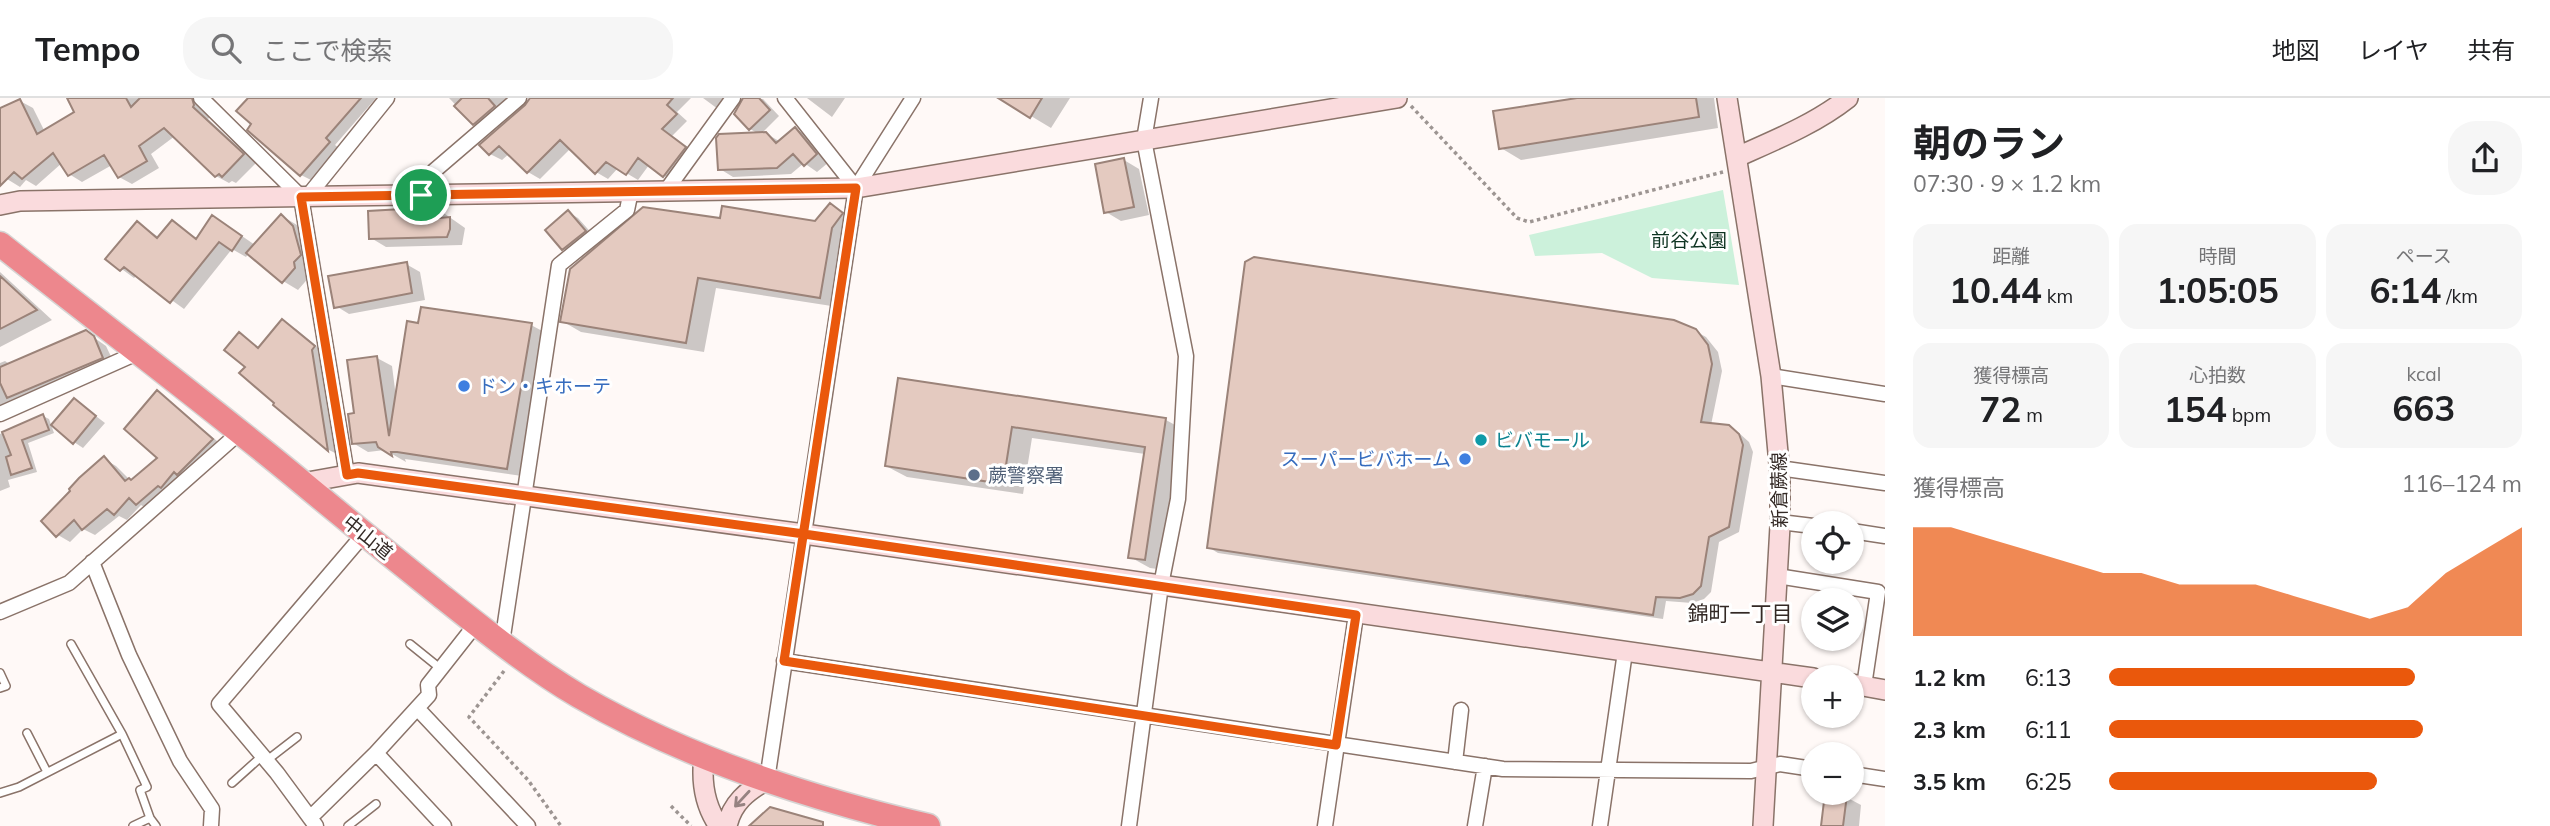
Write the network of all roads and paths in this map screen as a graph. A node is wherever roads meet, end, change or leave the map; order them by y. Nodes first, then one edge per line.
1 (201, 98) edge
2 (225, 98) edge
3 (387, 98) edge
4 (733, 98) edge
5 (785, 98) edge
6 (913, 98) edge
7 (1151, 98) edge
8 (1393, 98) edge
9 (1728, 98) edge
10 (1848, 98) edge
11 (510, 101) edge
12 (214, 111) junction
13 (1144, 141) junction
14 (1737, 163) junction
15 (856, 188) junction
16 (631, 191) junction
17 (665, 192) junction
18 (421, 195) junction
19 (304, 196) junction
20 (0, 205) edge
21 (0, 244) edge
22 (137, 353) junction
23 (1771, 376) junction
24 (1885, 394) edge
25 (0, 414) edge
26 (240, 432) junction
27 (1779, 468) junction
28 (347, 475) junction
29 (302, 483) junction
30 (1885, 483) edge
31 (525, 497) junction
32 (1780, 522) junction
33 (1801, 525) edge
34 (1864, 533) edge
35 (364, 534) junction
36 (804, 534) junction
37 (1885, 536) edge
38 (92, 562) junction
39 (1777, 576) junction
40 (1161, 585) junction
41 (0, 612) edge
42 (1356, 615) junction
43 (476, 624) junction
44 (502, 643) junction
45 (71, 644) dead end
46 (410, 644) dead end
47 (1625, 652) junction
48 (784, 661) junction
49 (1862, 665) edge
50 (441, 669) junction
51 (504, 670) dead end
52 (1771, 672) junction
53 (0, 673) edge
54 (1801, 676) edge
55 (1864, 686) edge
56 (0, 688) edge
57 (1885, 690) edge
58 (416, 708) junction
59 (1461, 710) dead end
60 (1144, 717) junction
61 (27, 733) dead end
62 (122, 734) junction
63 (297, 737) dead end
64 (1336, 745) junction
65 (376, 753) junction
66 (704, 756) junction
67 (264, 759) junction
68 (1455, 762) junction
69 (1485, 766) junction
70 (1766, 767) junction
71 (1801, 767) edge
72 (1608, 771) junction
73 (47, 772) junction
74 (1864, 776) edge
75 (1885, 779) edge
76 (767, 780) junction
77 (232, 783) dead end
78 (0, 793) edge
79 (376, 804) dead end
80 (671, 806) dead end
81 (150, 818) junction
82 (313, 822) edge
83 (133, 826) edge
84 (156, 826) edge
85 (211, 826) edge
86 (348, 826) edge
87 (444, 826) edge
88 (528, 826) edge
89 (561, 826) edge
90 (691, 826) edge
91 (719, 826) edge
92 (727, 826) edge
93 (928, 826) edge
94 (1129, 826) edge
95 (1325, 826) edge
96 (1475, 826) edge
97 (1600, 826) edge
98 (1763, 826) edge

1 - 12 street
2 - 12 street
3 - 19 street
4 - 17 street
5 - 15 street
6 - 15 street
7 - 13 street
8 - 13 street
8 - 14 path
9 - 14 street, 新倉蕨線
10 - 14 street
11 - 18 street
12 - 19 street
13 - 15 street
13 - 40 street
14 - 23 street, 新倉蕨線
15 - 17 street
15 - 36 street
16 - 17 street
16 - 18 street
16 - 31 street
18 - 19 street
19 - 20 street
19 - 28 street
21 - 22 highway, 中山道
22 - 25 street
22 - 26 highway, 中山道
23 - 24 street
23 - 27 street, 新倉蕨線
26 - 29 highway, 中山道
26 - 38 street
27 - 30 street
27 - 32 street, 新倉蕨線
28 - 29 street
28 - 31 street
29 - 35 highway, 中山道
31 - 36 street
31 - 44 street
32 - 33 street
32 - 39 street, 新倉蕨線
34 - 37 street
35 - 43 highway, 中山道
35 - 67 street
36 - 40 street
36 - 48 street
38 - 41 street
38 - 85 street
39 - 49 street
39 - 52 street, 新倉蕨線
40 - 42 street
40 - 60 street
42 - 47 street
42 - 64 street
43 - 44 highway, 中山道
43 - 50 street
44 - 66 highway, 中山道
45 - 62 lane
46 - 50 lane
47 - 52 street
47 - 72 street
48 - 60 street
48 - 76 street
50 - 58 street
51 - 89 path
52 - 54 street
52 - 70 street, 新倉蕨線
53 - 56 lane
55 - 57 street
58 - 65 street
58 - 88 street
59 - 68 street
60 - 64 street
60 - 94 street
61 - 73 lane
62 - 73 lane
62 - 81 lane
63 - 67 lane
64 - 68 street
64 - 95 street
65 - 82 street
65 - 87 street
66 - 76 highway, 中山道
66 - 91 street
67 - 77 lane
67 - 82 street
68 - 69 street
69 - 72 street
69 - 96 street
70 - 71 street
70 - 72 street
70 - 98 street, 新倉蕨線
72 - 97 street
73 - 78 lane
74 - 75 street
76 -> 92 street
76 - 93 highway, 中山道
79 - 86 lane
80 - 90 path
81 - 83 lane
81 - 84 lane

